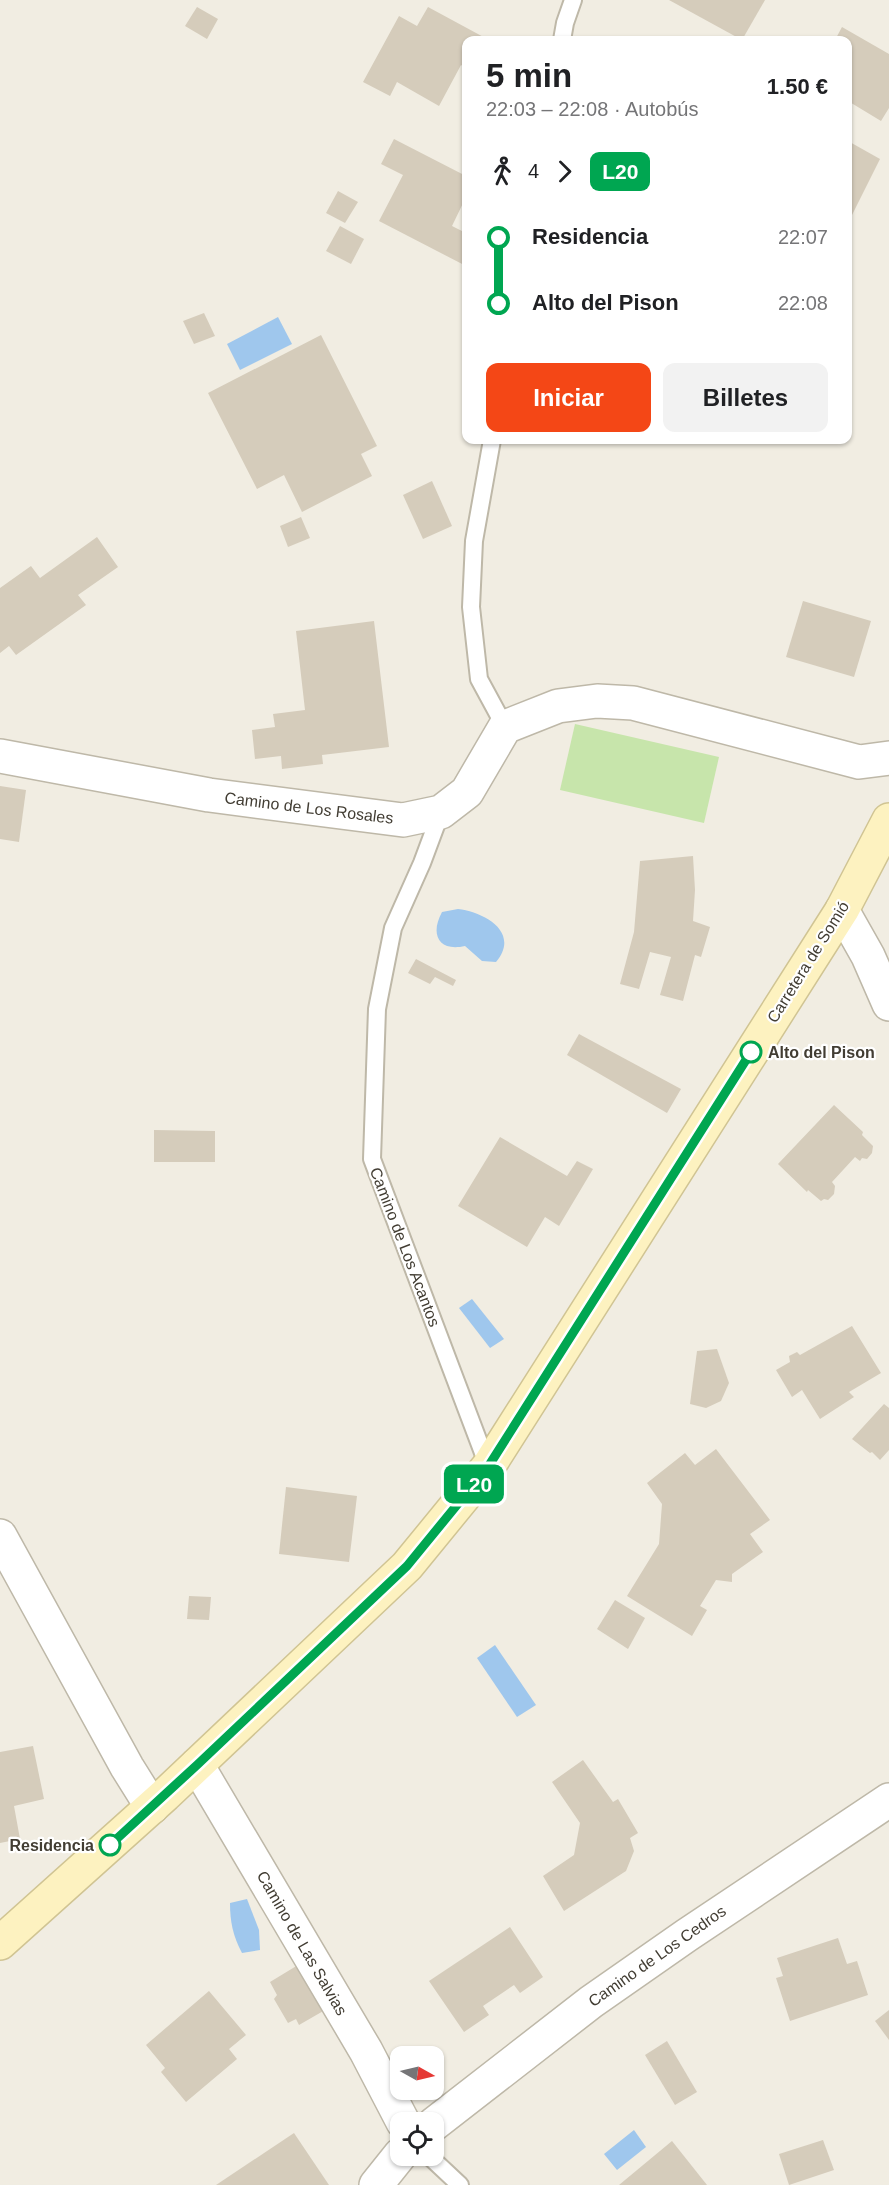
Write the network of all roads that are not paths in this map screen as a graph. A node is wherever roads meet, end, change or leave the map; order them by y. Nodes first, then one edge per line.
1 (573, 0) edge
2 (563, 36) edge
3 (491, 444) edge
4 (505, 727) junction
5 (0, 756) edge
6 (889, 758) edge
7 (441, 812) junction
8 (889, 820) edge
9 (842, 910) junction
10 (889, 1004) edge
11 (488, 1467) junction
12 (0, 1536) edge
13 (197, 1765) junction
14 (889, 1800) edge
15 (152, 1807) junction
16 (0, 1943) edge
17 (398, 2112) edge
18 (444, 2116) edge
19 (391, 2166) edge
20 (440, 2166) edge
21 (376, 2185) edge
22 (460, 2185) edge

1 - 2 lane
3 - 4 lane
4 - 6 street
4 - 7 street, Camino de Los Rosales
5 - 7 street, Camino de Los Rosales
7 - 11 lane, Camino de Los Acantos
8 - 9 street, Carretera de Somió
9 - 10 street
9 - 11 street, Carretera de Somió
11 - 13 street, Carretera de Somió
12 - 15 street
13 - 15 street, Carretera de Somió
13 - 17 street, Camino de Las Salvias
14 - 18 street, Camino de Los Cedros
15 - 16 street, Carretera de Somió
19 - 21 street
20 - 22 lane

